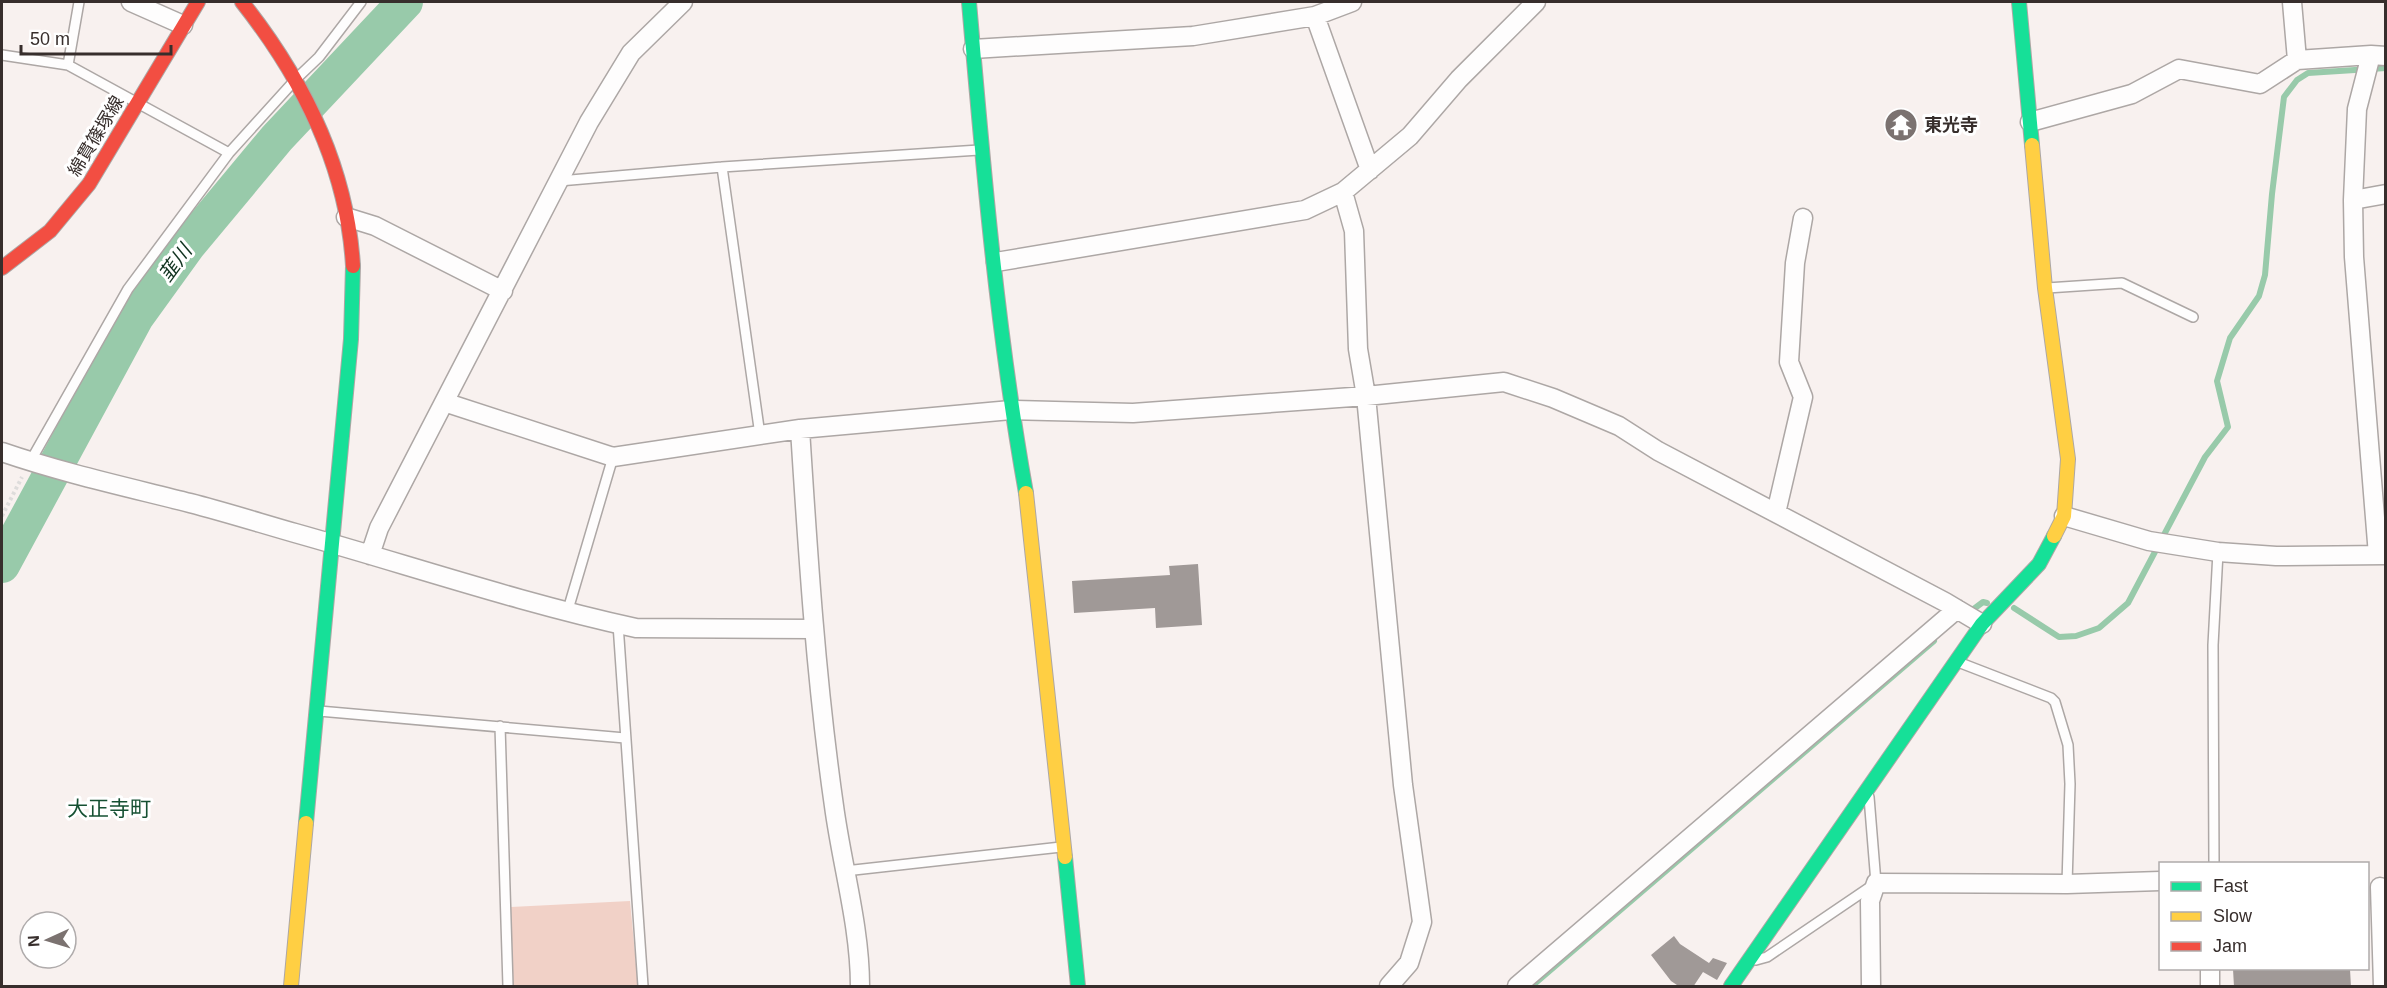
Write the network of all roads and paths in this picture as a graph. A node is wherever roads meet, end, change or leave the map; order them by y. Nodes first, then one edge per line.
1 (79, 2) edge
2 (131, 2) edge
3 (198, 2) edge
4 (242, 2) edge
5 (361, 2) edge
6 (683, 2) edge
7 (969, 2) edge
8 (1352, 2) edge
9 (1536, 2) edge
10 (2019, 2) edge
11 (2292, 2) edge
12 (1315, 16) junction
13 (183, 25) junction
14 (973, 50) junction
15 (2, 55) edge
16 (2378, 56) edge
17 (2297, 60) junction
18 (68, 65) junction
19 (297, 81) junction
20 (136, 104) junction
21 (2030, 122) junction
22 (982, 150) junction
23 (230, 153) junction
24 (722, 166) junction
25 (1370, 170) junction
26 (559, 181) junction
27 (1343, 192) junction
28 (2385, 194) edge
29 (2352, 200) junction
30 (346, 217) junction
31 (1803, 218) dead end
32 (996, 262) junction
33 (2, 268) edge
34 (2045, 288) junction
35 (503, 291) junction
36 (2193, 318) dead end
37 (1366, 396) junction
38 (444, 402) junction
39 (1011, 410) junction
40 (800, 429) junction
41 (760, 435) junction
42 (2, 452) edge
43 (613, 457) junction
44 (32, 462) junction
45 (1776, 513) junction
46 (2, 516) edge
47 (2064, 516) junction
48 (332, 543) junction
49 (2218, 552) junction
50 (370, 555) junction
51 (2382, 555) edge
52 (1957, 609) junction
53 (567, 613) junction
54 (618, 624) junction
55 (1982, 624) junction
56 (813, 629) junction
57 (1955, 662) junction
58 (316, 711) junction
59 (500, 726) junction
60 (626, 738) junction
61 (1868, 789) junction
62 (1064, 847) junction
63 (2214, 862) edge
64 (845, 871) junction
65 (2159, 881) edge
66 (1876, 883) junction
67 (2067, 884) junction
68 (2378, 887) edge
69 (1748, 962) junction
70 (2210, 970) edge
71 (291, 987) edge
72 (508, 987) edge
73 (643, 987) edge
74 (861, 987) edge
75 (1078, 987) edge
76 (1389, 987) edge
77 (1517, 987) edge
78 (1731, 987) edge
79 (1871, 987) edge
80 (2210, 987) edge
81 (2383, 987) edge

1 - 18 lane
2 - 13 street
3 - 13 street, 綿貫篠塚線
4 - 19 street
5 - 19 lane
6 - 26 street
7 - 14 street
8 - 12 street
9 - 25 street
10 - 21 street
11 - 17 street
12 - 14 street
12 - 25 street
13 - 20 street, 綿貫篠塚線
14 - 22 street
15 - 18 lane
16 - 17 street
16 - 29 street
17 - 21 street
18 - 20 lane
19 - 23 lane
19 - 30 street
20 - 23 lane
20 - 33 street, 綿貫篠塚線
21 - 34 street
22 - 24 lane
22 - 32 street
23 - 44 lane
24 - 26 lane
24 - 41 lane
25 - 27 street
26 - 35 street
27 - 32 street
27 - 37 street
28 - 29 street
29 - 51 street
30 - 35 street
30 - 48 street
31 - 45 street
32 - 39 street
34 - 36 lane
34 - 47 street
35 - 38 street
37 - 39 street
37 - 45 street
37 - 76 street
38 - 43 street
38 - 50 street
39 - 40 street
39 - 62 street
40 - 41 street
40 - 56 street
41 - 43 street
42 - 44 street
43 - 53 lane
44 - 46 path
44 - 48 street
45 - 52 street
47 - 49 street
47 - 55 street
48 - 50 street
48 - 58 street
49 - 51 street
49 - 63 lane
50 - 53 street
52 - 55 street
52 - 77 street
53 - 54 street
54 - 56 street
54 - 60 lane
55 - 57 street
56 - 64 street
57 - 61 street
57 - 67 lane
58 - 59 lane
58 - 71 street
59 - 60 lane
59 - 72 lane
60 - 73 lane
61 - 66 lane
61 - 69 street
62 - 64 lane
62 - 75 street
64 - 74 street
65 - 67 street
66 - 67 street
66 - 69 lane
66 - 79 street
68 - 81 street
69 - 78 street
70 - 80 street

